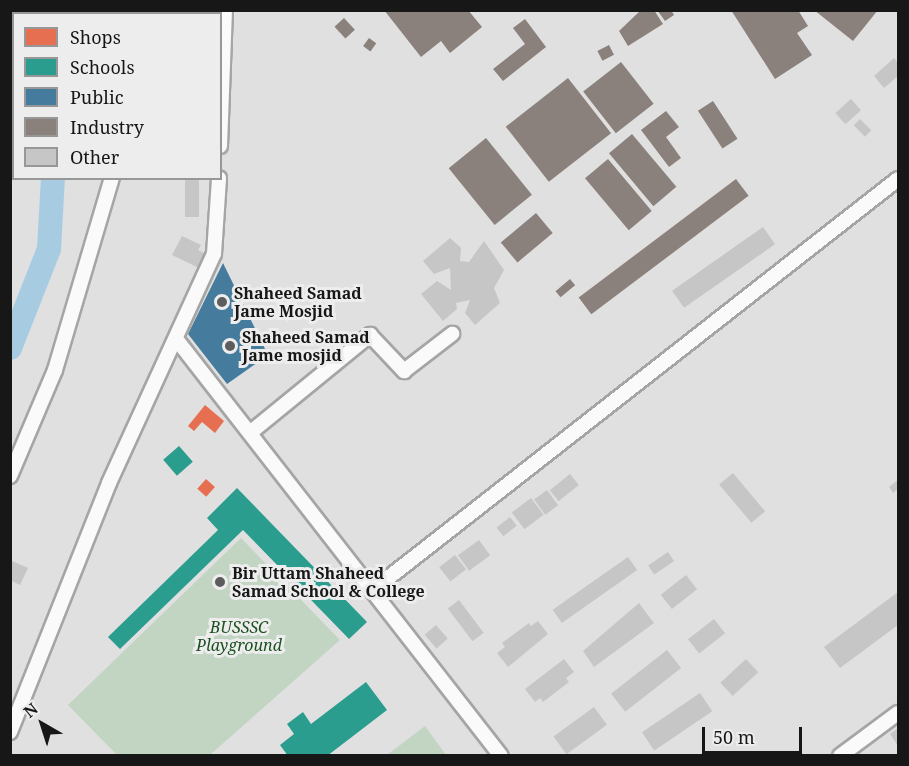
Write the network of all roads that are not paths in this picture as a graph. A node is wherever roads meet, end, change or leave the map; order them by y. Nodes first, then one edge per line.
1 (225, 10) edge
2 (222, 92) edge
3 (898, 179) edge
4 (111, 180) edge
5 (219, 180) edge
6 (452, 334) dead end
7 (177, 340) junction
8 (251, 432) junction
9 (10, 476) edge
10 (374, 588) junction
11 (898, 713) edge
12 (10, 732) edge
13 (501, 756) edge
14 (840, 756) edge

1 - 2 street
3 - 10 street
4 - 9 street
5 - 7 street
6 - 8 street
7 - 8 street
7 - 12 street
8 - 10 street
10 - 13 street
11 - 14 street

